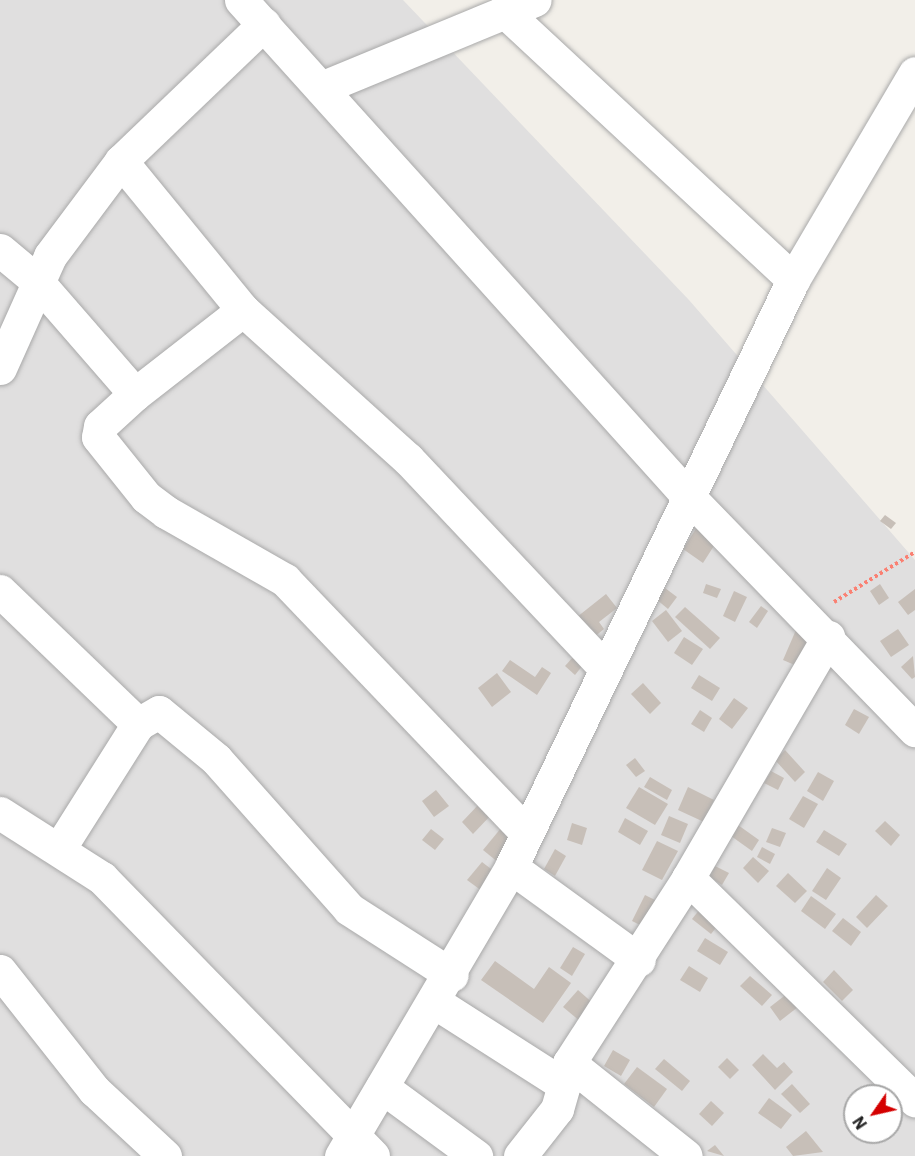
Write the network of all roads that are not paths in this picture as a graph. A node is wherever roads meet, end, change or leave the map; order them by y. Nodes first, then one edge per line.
1 (241, 0) edge
2 (535, 0) edge
3 (504, 11) junction
4 (264, 24) junction
5 (915, 74) edge
6 (321, 88) junction
7 (122, 161) junction
8 (0, 250) edge
9 (36, 280) junction
10 (793, 280) junction
11 (243, 310) junction
12 (0, 368) edge
13 (135, 394) junction
14 (686, 494) junction
15 (0, 591) edge
16 (818, 627) junction
17 (603, 666) junction
18 (138, 724) junction
19 (915, 730) edge
20 (0, 813) edge
21 (526, 832) junction
22 (60, 849) junction
23 (511, 867) junction
24 (687, 878) junction
25 (639, 960) junction
26 (452, 975) junction
27 (2, 978) edge
28 (436, 1003) junction
29 (567, 1074) junction
30 (382, 1087) junction
31 (915, 1100) edge
32 (356, 1150) edge
33 (165, 1156) edge
34 (476, 1156) edge
35 (520, 1156) edge
36 (686, 1156) edge

1 - 4 street
2 - 3 street
3 - 6 street
3 - 10 street
4 - 6 street
4 - 7 street
5 - 10 street
6 - 14 street
7 - 9 street
7 - 11 street
8 - 9 street
9 - 12 street
9 - 13 street
10 - 14 street
11 - 13 street
11 - 17 street
13 - 21 street
14 - 16 street
14 - 17 street
15 - 18 street
16 - 19 street
16 - 24 street
17 - 21 street
18 - 22 street
18 - 26 street
20 - 22 street
21 - 23 street
22 - 32 street
23 - 25 street
23 - 26 street
24 - 25 street
24 - 31 street
25 - 29 street
26 - 28 street
27 - 33 street
28 - 29 street
28 - 30 street
29 - 35 street
29 - 36 street
30 - 32 street
30 - 34 street

